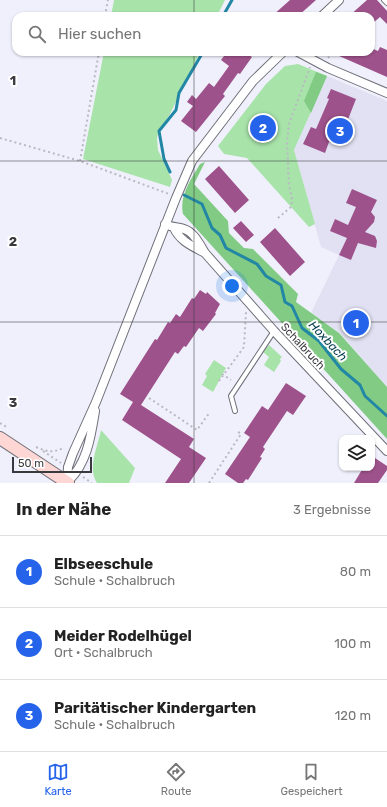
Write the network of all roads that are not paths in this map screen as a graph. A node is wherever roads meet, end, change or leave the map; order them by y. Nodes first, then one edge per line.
1 (339, 0) edge
2 (384, 0) edge
3 (387, 3) edge
4 (326, 12) edge
5 (279, 56) edge
6 (306, 56) edge
7 (387, 93) edge
8 (165, 224) junction
9 (274, 331) junction
10 (96, 402) junction
11 (235, 411) dead end
12 (0, 438) edge
13 (387, 451) edge
14 (67, 483) edge

1 - 4 street
2 - 3 lane
5 - 8 street
6 - 7 street
8 - 9 street, Schalbruch
8 - 10 street
9 - 11 lane
9 - 13 street, Schalbruch
10 - 14 street
10 - 14 street
12 - 14 main road

